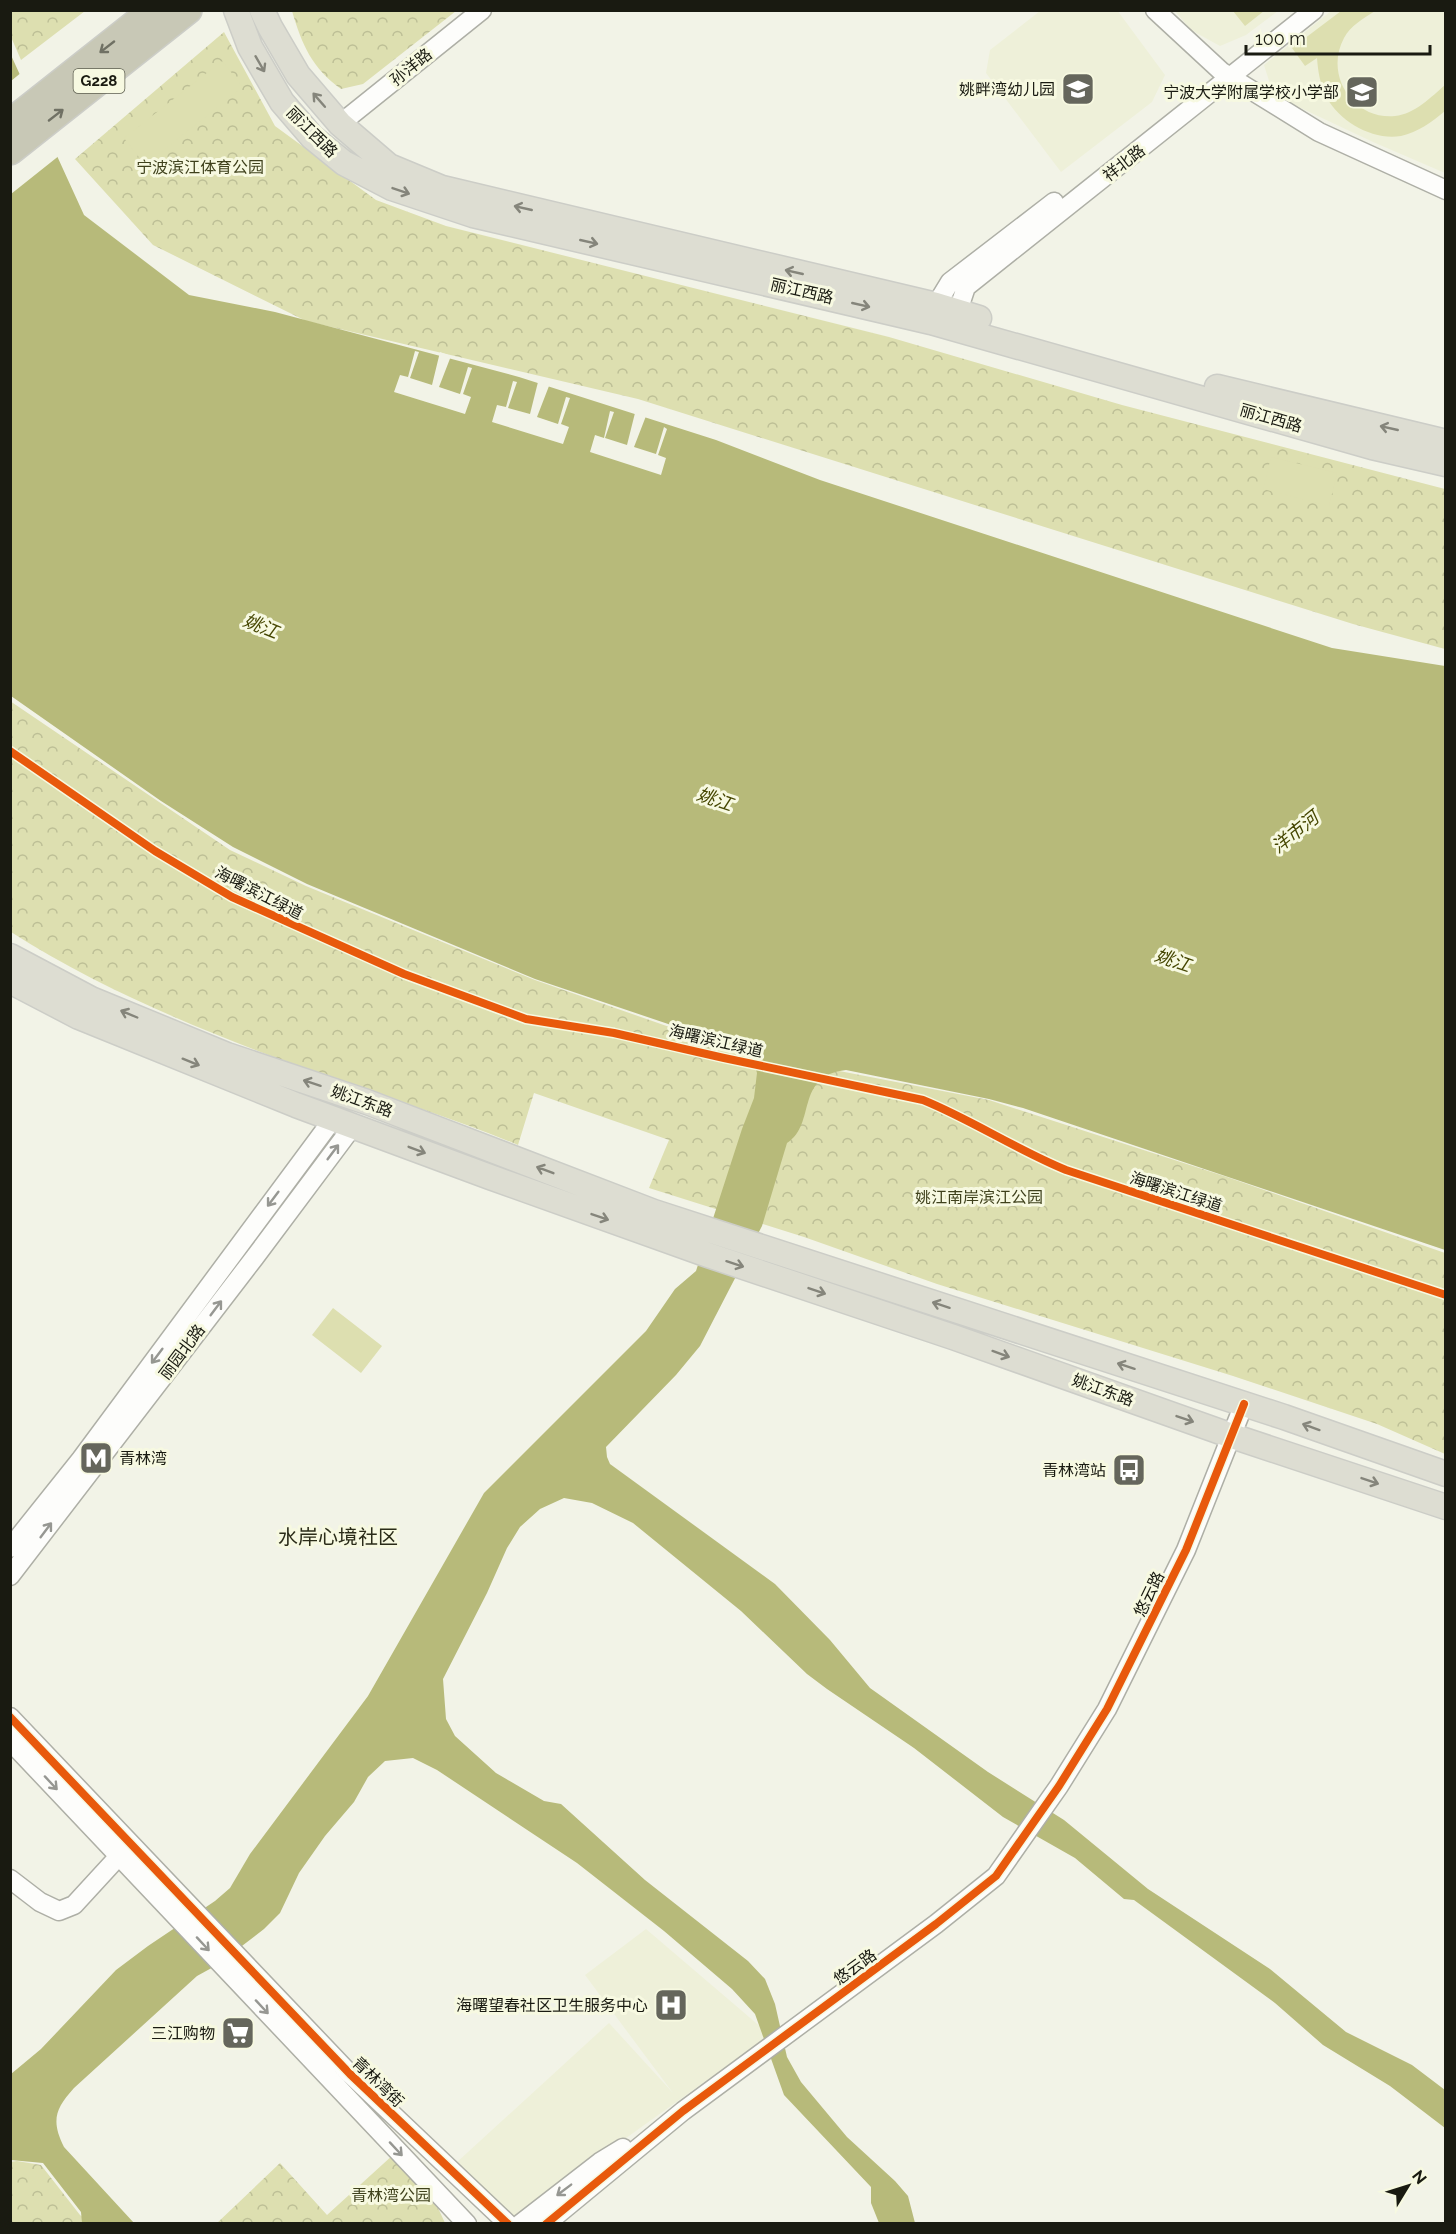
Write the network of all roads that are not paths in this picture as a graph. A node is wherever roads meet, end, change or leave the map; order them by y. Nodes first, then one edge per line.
1 (153, 10) edge
2 (188, 10) edge
3 (236, 10) edge
4 (262, 10) edge
5 (482, 10) edge
6 (1155, 10) edge
7 (1299, 10) edge
8 (1314, 10) edge
9 (1227, 75) junction
10 (10, 123) edge
11 (340, 124) junction
12 (10, 151) edge
13 (1446, 190) edge
14 (944, 317) junction
15 (1446, 442) edge
16 (1446, 464) edge
17 (10, 956) edge
18 (10, 981) edge
19 (343, 1122) junction
20 (1244, 1404) junction
21 (1232, 1436) junction
22 (1446, 1474) edge
23 (1446, 1507) edge
24 (10, 1548) edge
25 (10, 1576) edge
26 (10, 1717) edge
27 (10, 1741) edge
28 (119, 1856) junction
29 (10, 1878) edge
30 (190, 1918) junction
31 (229, 1959) junction
32 (683, 2111) junction
33 (467, 2223) edge
34 (508, 2223) edge
35 (520, 2223) edge
36 (546, 2223) edge

1 -> 10 highway, G228
12 -> 2 highway, G228
3 -> 14 main road, 丽江西路
11 -> 4 main road, 丽江西路
5 - 11 street, 孙洋路
6 - 9 street
7 - 9 street, 祥北路
8 - 9 street, 祥北路
9 - 13 street
9 - 14 street, 祥北路
14 -> 11 main road, 丽江西路
15 -> 14 main road, 丽江西路
14 - 16 main road, 丽江西路
20 -> 17 main road, 姚江东路
18 -> 19 main road, 姚江东路
19 -> 21 main road, 姚江东路
19 -> 24 street, 丽园北路
25 -> 19 street, 丽园北路
20 - 21 street, 悠云路
22 -> 20 main road, 姚江东路
21 -> 23 main road, 姚江东路
21 - 32 street, 悠云路
26 - 30 street
27 -> 28 street
28 - 29 street
28 - 30 street
30 - 31 street
31 -> 33 street, 青林湾街
31 - 34 street, 青林湾街
32 -> 35 street
32 - 36 street

